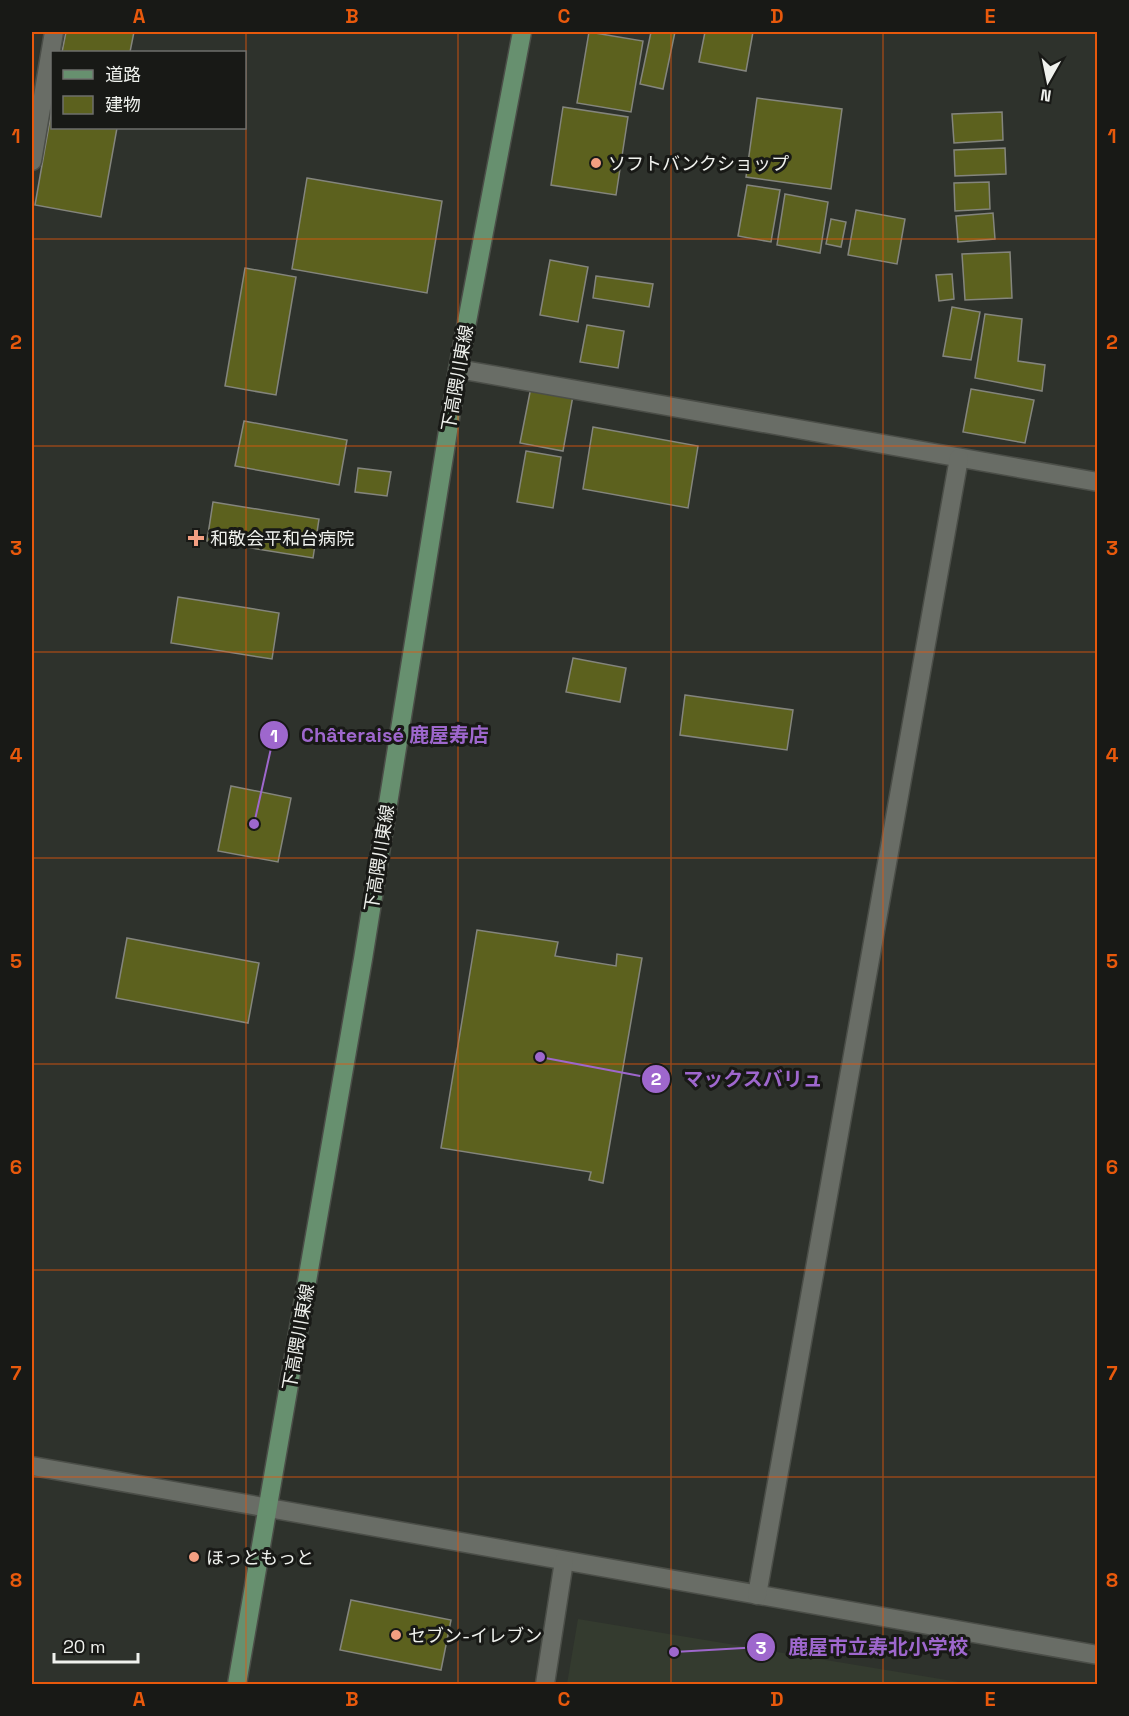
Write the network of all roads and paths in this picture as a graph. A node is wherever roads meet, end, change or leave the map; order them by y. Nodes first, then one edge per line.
1 (54, 32) edge
2 (522, 32) edge
3 (32, 161) edge
4 (458, 369) junction
5 (959, 458) junction
6 (1098, 482) edge
7 (32, 1466) edge
8 (268, 1509) junction
9 (564, 1561) junction
10 (757, 1595) junction
11 (1098, 1655) edge
12 (237, 1684) edge
13 (545, 1684) edge

1 - 3 street
2 - 4 main road, 下高隈川東線
4 - 5 street
4 - 8 main road, 下高隈川東線
5 - 6 street
5 - 10 street
7 - 8 street
8 - 9 street
8 - 12 main road, 下高隈川東線
9 - 10 street
9 - 13 street
10 - 11 street

